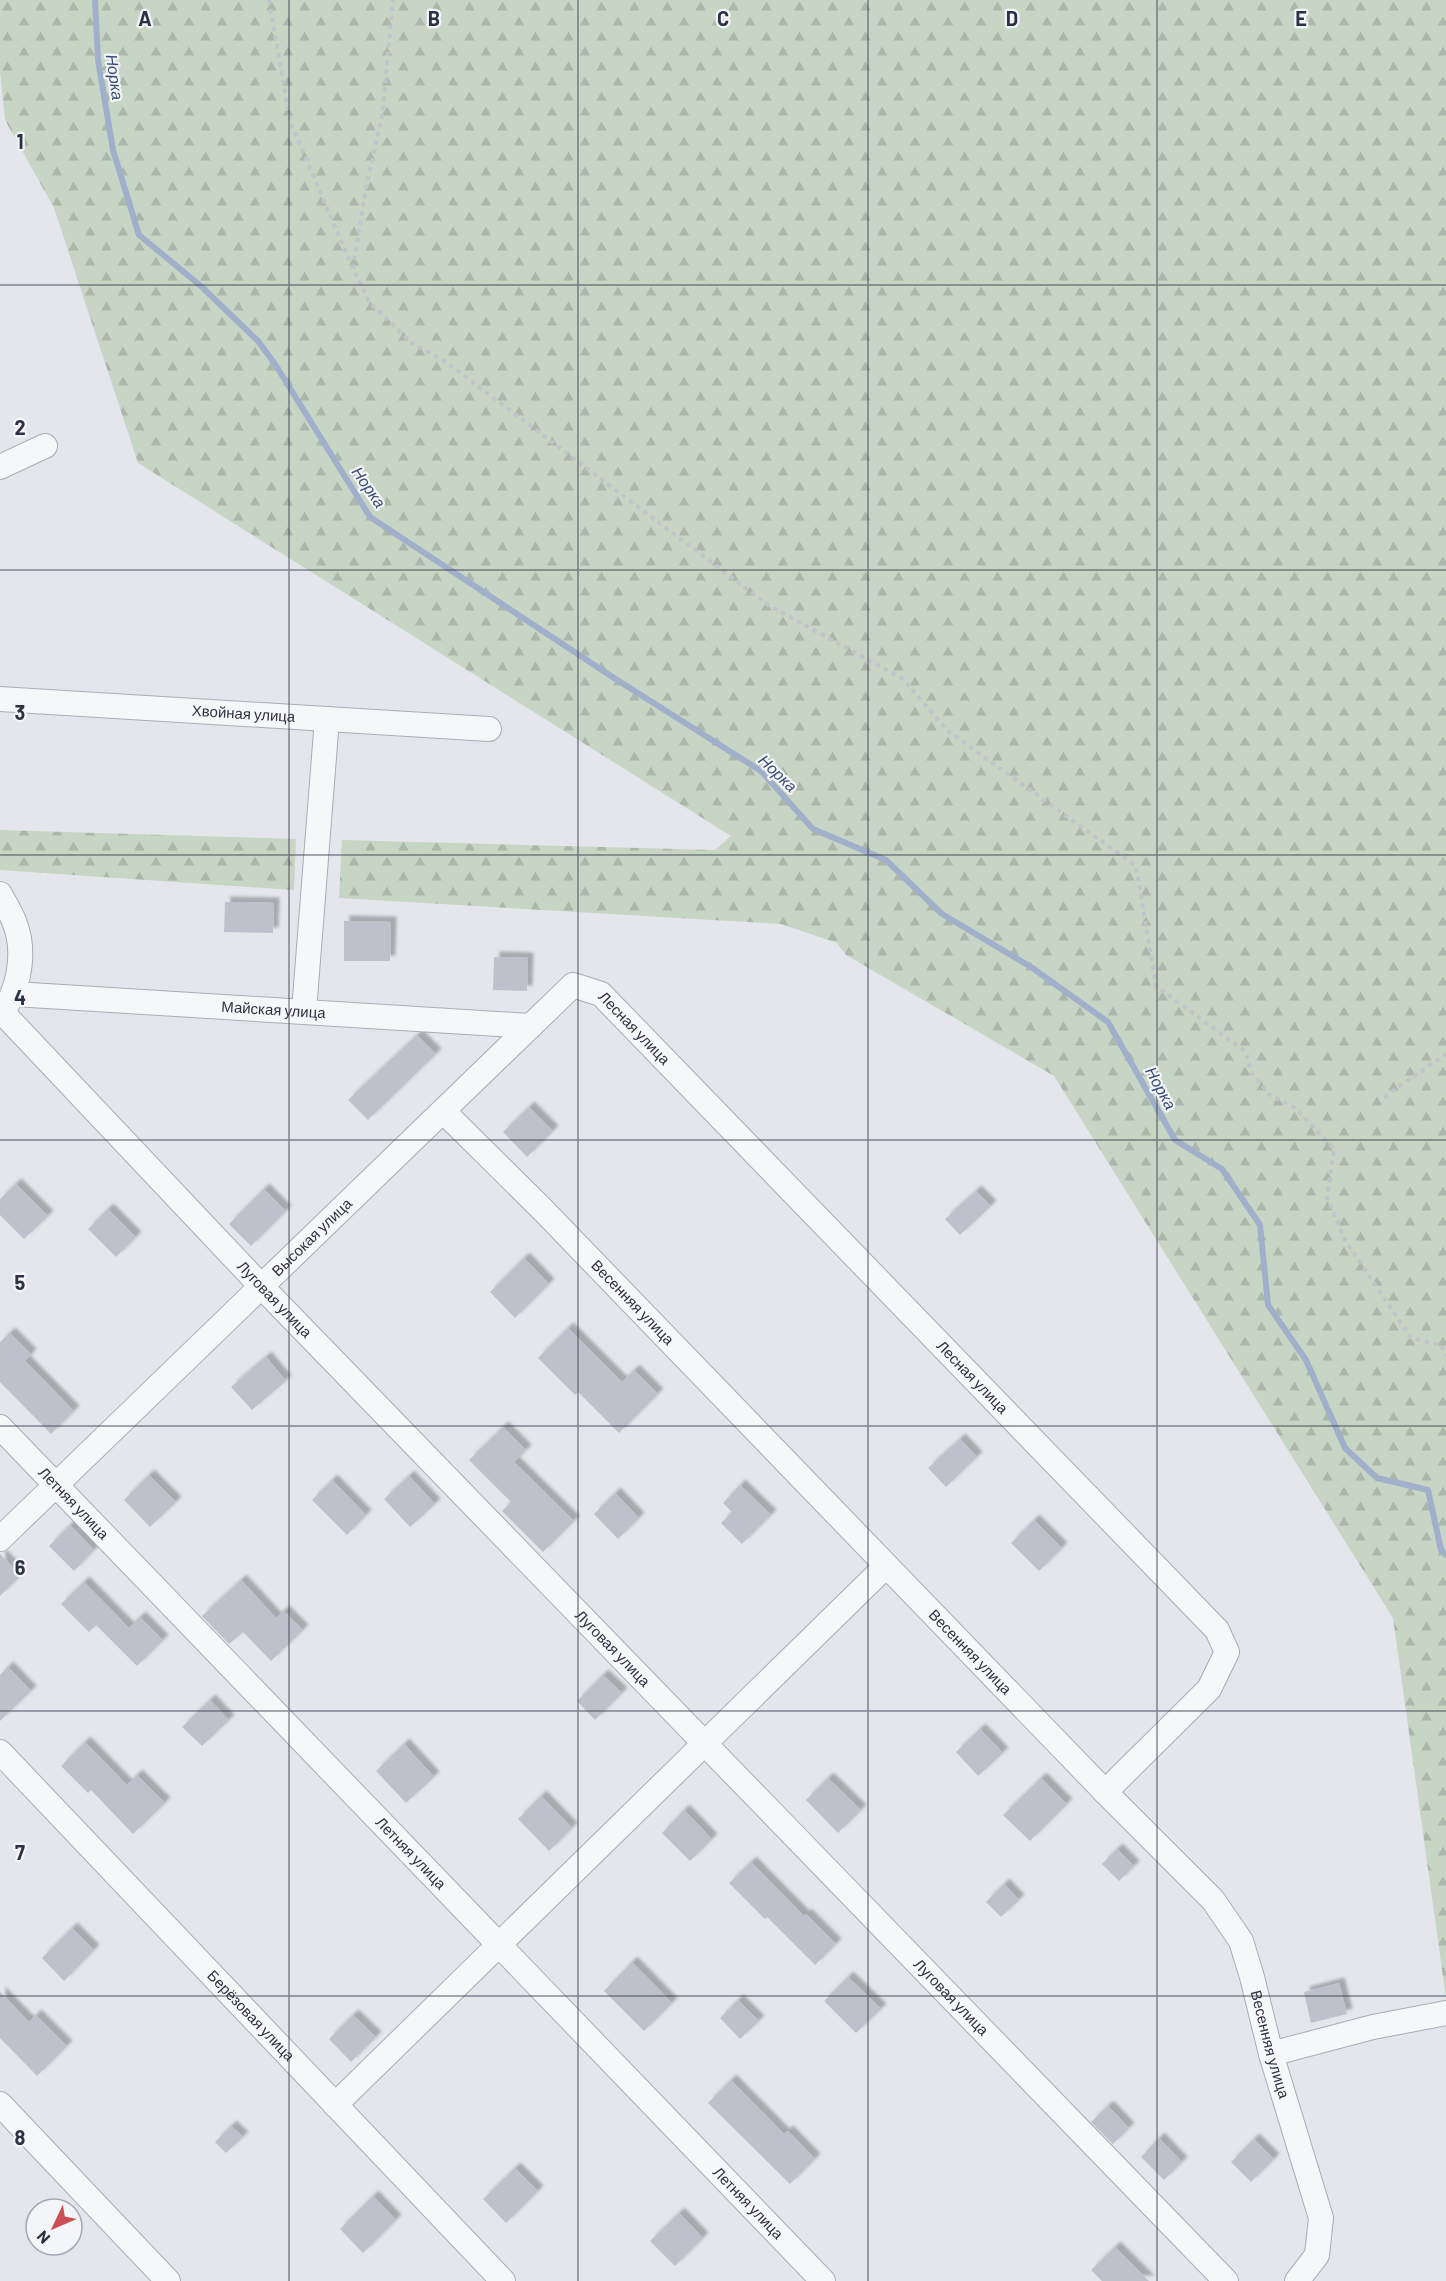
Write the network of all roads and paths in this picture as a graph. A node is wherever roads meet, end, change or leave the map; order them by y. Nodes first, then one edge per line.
1 (269, 0) edge
2 (393, 0) edge
3 (353, 269) junction
4 (45, 446) dead end
5 (0, 467) edge
6 (0, 699) edge
7 (327, 719) junction
8 (489, 729) dead end
9 (0, 894) edge
10 (573, 986) joint
11 (5, 1007) edge
12 (304, 1011) junction
13 (531, 1026) junction
14 (1446, 1054) edge
15 (1384, 1097) dead end
16 (444, 1112) junction
17 (261, 1286) junction
18 (1444, 1346) edge
19 (1446, 1356) edge
20 (0, 1427) edge
21 (56, 1485) junction
22 (0, 1539) edge
23 (886, 1566) junction
24 (705, 1744) junction
25 (0, 1752) edge
26 (1106, 1792) junction
27 (499, 1945) junction
28 (1446, 2013) edge
29 (1271, 2054) junction
30 (0, 2104) edge
31 (335, 2105) junction
32 (168, 2281) edge
33 (502, 2281) edge
34 (823, 2281) edge
35 (1226, 2281) edge
36 (1297, 2281) edge

1 - 3 path
2 - 3 path
3 - 18 path
4 - 5 street
6 - 7 street, Хвойная улица
7 - 8 street, Хвойная улица
7 - 12 street
9 - 11 street
10 - 13 street, Высокая улица
10 - 26 street, Лесная улица
11 - 12 street, Майская улица
11 - 17 street, Луговая улица
12 - 13 street, Майская улица
13 - 16 street, Высокая улица
14 - 15 path
16 - 17 street, Высокая улица
16 - 23 street, Весенняя улица
17 - 21 street, Высокая улица
17 - 24 street, Луговая улица
18 - 19 path
20 - 21 street, Летняя улица
21 - 22 street, Высокая улица
21 - 27 street, Летняя улица
23 - 24 street
23 - 26 street, Весенняя улица
24 - 27 street
24 - 35 street, Луговая улица
25 - 31 street, Берёзовая улица
26 - 29 street, Весенняя улица
27 - 31 street
27 - 34 street, Летняя улица
28 - 29 street
29 - 36 street, Весенняя улица
30 - 32 street
31 - 33 street, Берёзовая улица

